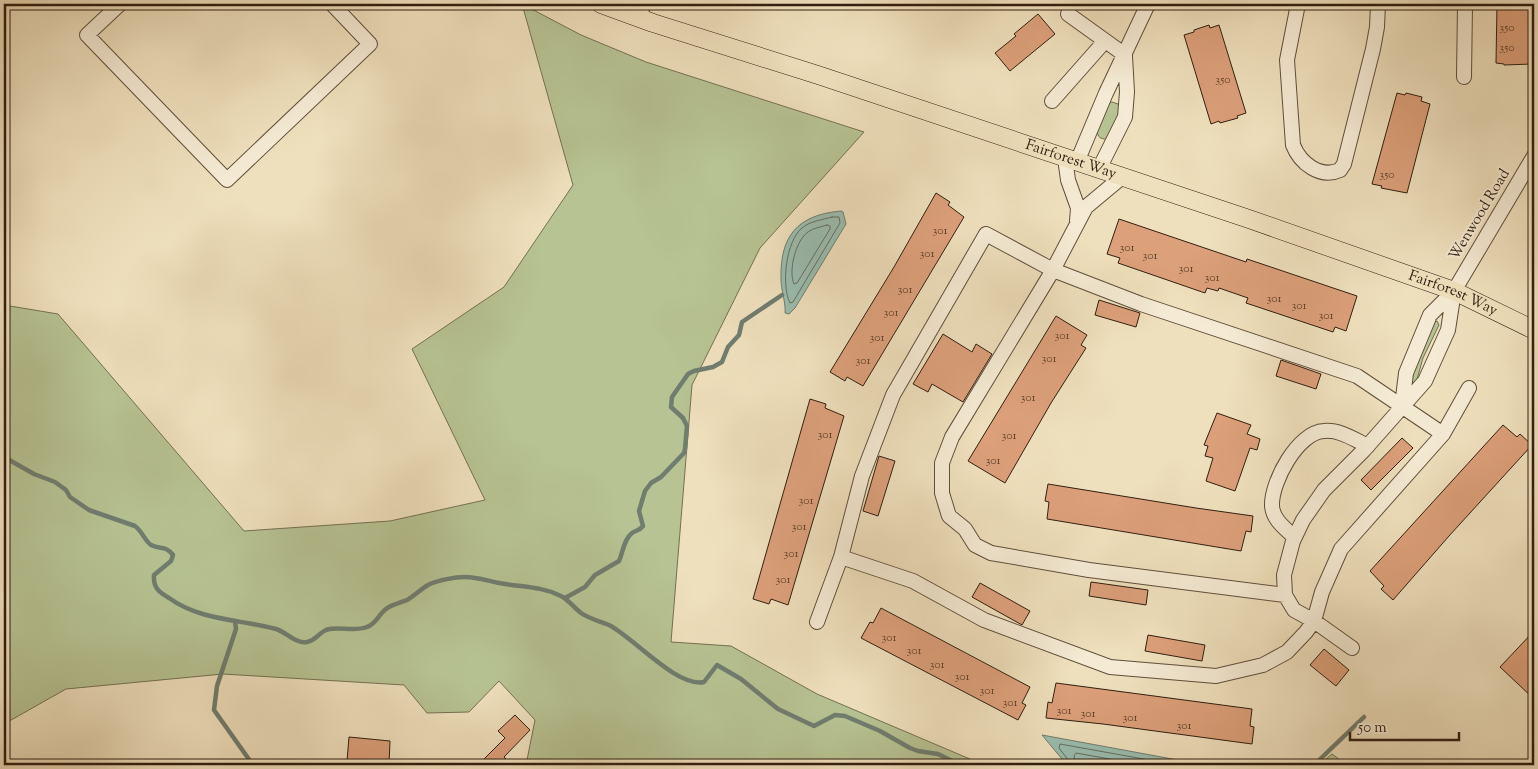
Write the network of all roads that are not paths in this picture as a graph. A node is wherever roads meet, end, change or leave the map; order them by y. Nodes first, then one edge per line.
1 (120, 4) edge
2 (332, 4) edge
3 (601, 4) edge
4 (1148, 4) edge
5 (1298, 4) edge
6 (1378, 4) edge
7 (1465, 4) edge
8 (642, 11) edge
9 (1068, 14) dead end
10 (1106, 41) junction
11 (1125, 55) junction
12 (1464, 77) dead end
13 (1052, 101) dead end
14 (1071, 160) junction
15 (1532, 165) edge
16 (1099, 169) junction
17 (1122, 177) junction
18 (1077, 225) junction
19 (1053, 270) junction
20 (1454, 291) junction
21 (1534, 330) edge
22 (1469, 388) dead end
23 (1402, 406) junction
24 (1443, 434) junction
25 (1368, 446) junction
26 (1294, 537) junction
27 (841, 557) junction
28 (1285, 595) junction
29 (1314, 621) junction
30 (817, 622) dead end
31 (1352, 648) dead end

1 - 2 street
3 - 8 main road, Fairforest Way
4 - 11 street
5 - 6 street
7 - 12 street
8 - 14 main road, Fairforest Way
9 - 10 street
10 - 11 street
10 - 13 street
11 - 14 street
11 - 16 street
14 - 16 main road, Fairforest Way
14 - 18 street
15 - 20 street, Wenwood Road
16 - 17 main road, Fairforest Way
17 - 18 street
17 - 20 main road, Fairforest Way
18 - 19 street
19 - 23 street
19 - 27 street
19 - 28 street
20 - 21 main road, Fairforest Way
20 - 23 street
20 - 23 street
22 - 24 street
23 - 24 street
23 - 25 street
24 - 29 street
25 - 26 street
25 - 26 street
26 - 28 street
27 - 29 street
27 - 30 street
28 - 29 street
29 - 31 street

